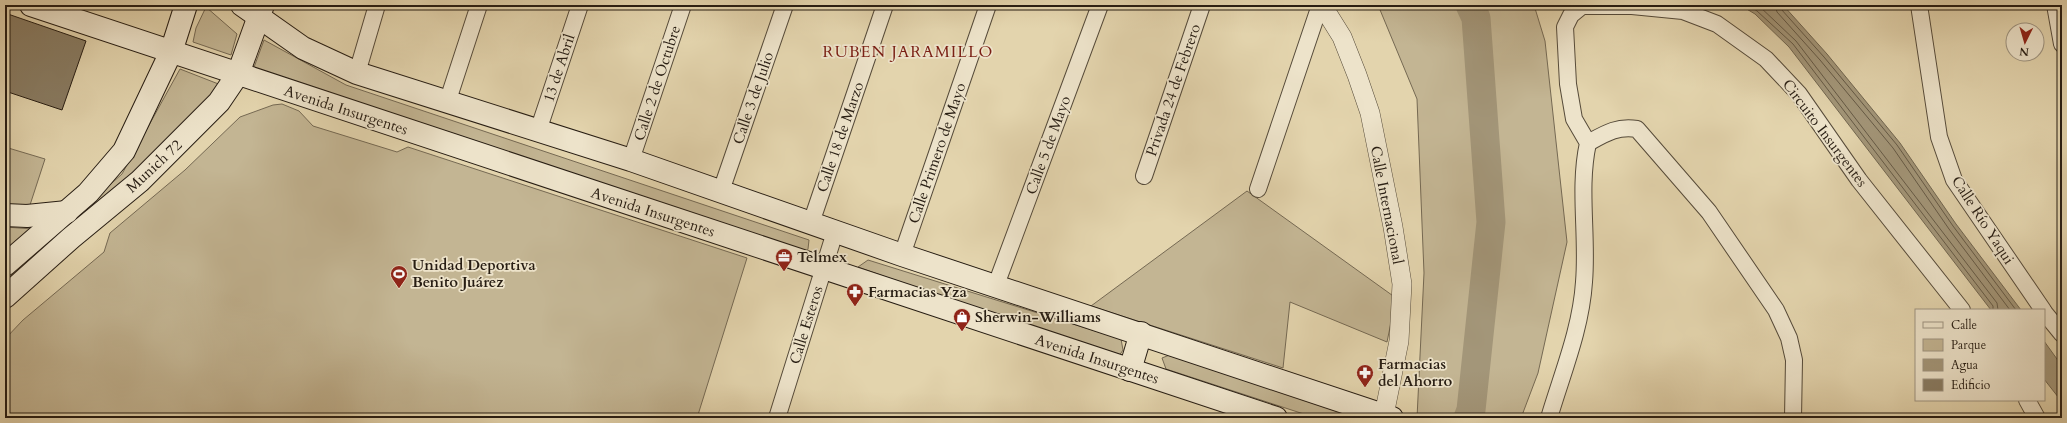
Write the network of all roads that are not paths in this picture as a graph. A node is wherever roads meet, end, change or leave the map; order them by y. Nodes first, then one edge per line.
1 (31, 5) edge
2 (186, 5) edge
3 (378, 5) edge
4 (480, 5) edge
5 (580, 5) edge
6 (682, 5) edge
7 (785, 5) edge
8 (885, 5) edge
9 (988, 5) edge
10 (1100, 5) edge
11 (1202, 5) edge
12 (1321, 5) edge
13 (1919, 5) edge
14 (2055, 5) edge
15 (255, 9) edge
16 (2062, 44) edge
17 (171, 52) junction
18 (356, 73) junction
19 (238, 74) junction
20 (448, 103) junction
21 (538, 131) junction
22 (1588, 142) junction
23 (631, 160) junction
24 (1144, 176) dead end
25 (1258, 189) dead end
26 (721, 191) junction
27 (67, 212) junction
28 (5, 215) edge
29 (811, 223) junction
30 (835, 232) junction
31 (902, 255) junction
32 (5, 265) edge
33 (824, 268) junction
34 (996, 285) junction
35 (5, 297) edge
36 (1961, 309) edge
37 (2042, 309) edge
38 (2045, 313) edge
39 (1141, 333) junction
40 (2062, 334) edge
41 (1130, 370) junction
42 (2028, 401) edge
43 (1388, 416) edge
44 (777, 418) edge
45 (1276, 418) edge
46 (1549, 418) edge
47 (1792, 418) edge
48 (2037, 418) edge

1 - 17 main road, Avenida Insurgentes
2 - 17 main road, Munich 72
3 - 18 street
4 - 20 street
5 - 21 street, 13 de Abril
6 - 23 street, Calle 2 de Octubre
7 - 26 street, Calle 3 de Julio
8 - 29 street, Calle 18 de Marzo
9 - 31 street, Calle Primero de Mayo
10 - 34 street, Calle 5 de Mayo
11 - 24 street, Privada 24 de Febrero
12 - 25 street
12 - 43 street, Calle Internacional
13 - 37 street, Calle Río Yaqui
14 - 16 street
15 - 18 main road
15 - 19 main road, Munich 72
17 - 19 main road, Avenida Insurgentes
17 - 27 main road, Munich 72
18 - 20 main road
19 - 33 main road, Avenida Insurgentes
19 - 35 main road, Munich 72
20 - 21 main road
21 - 23 main road
22 - 36 street, Circuito Insurgentes
22 - 46 street
22 - 47 street
23 - 26 main road
26 - 29 main road
27 - 28 main road
27 - 32 main road, Munich 72
29 - 30 main road
30 - 31 main road
30 - 33 street, Calle Esteros
31 - 34 main road
33 - 41 main road, Avenida Insurgentes
33 - 44 street, Calle Esteros
34 - 39 main road
38 - 40 street, Calle Río Yaqui
39 - 41 main road
39 - 43 main road
41 - 45 main road, Avenida Insurgentes
42 - 48 street

